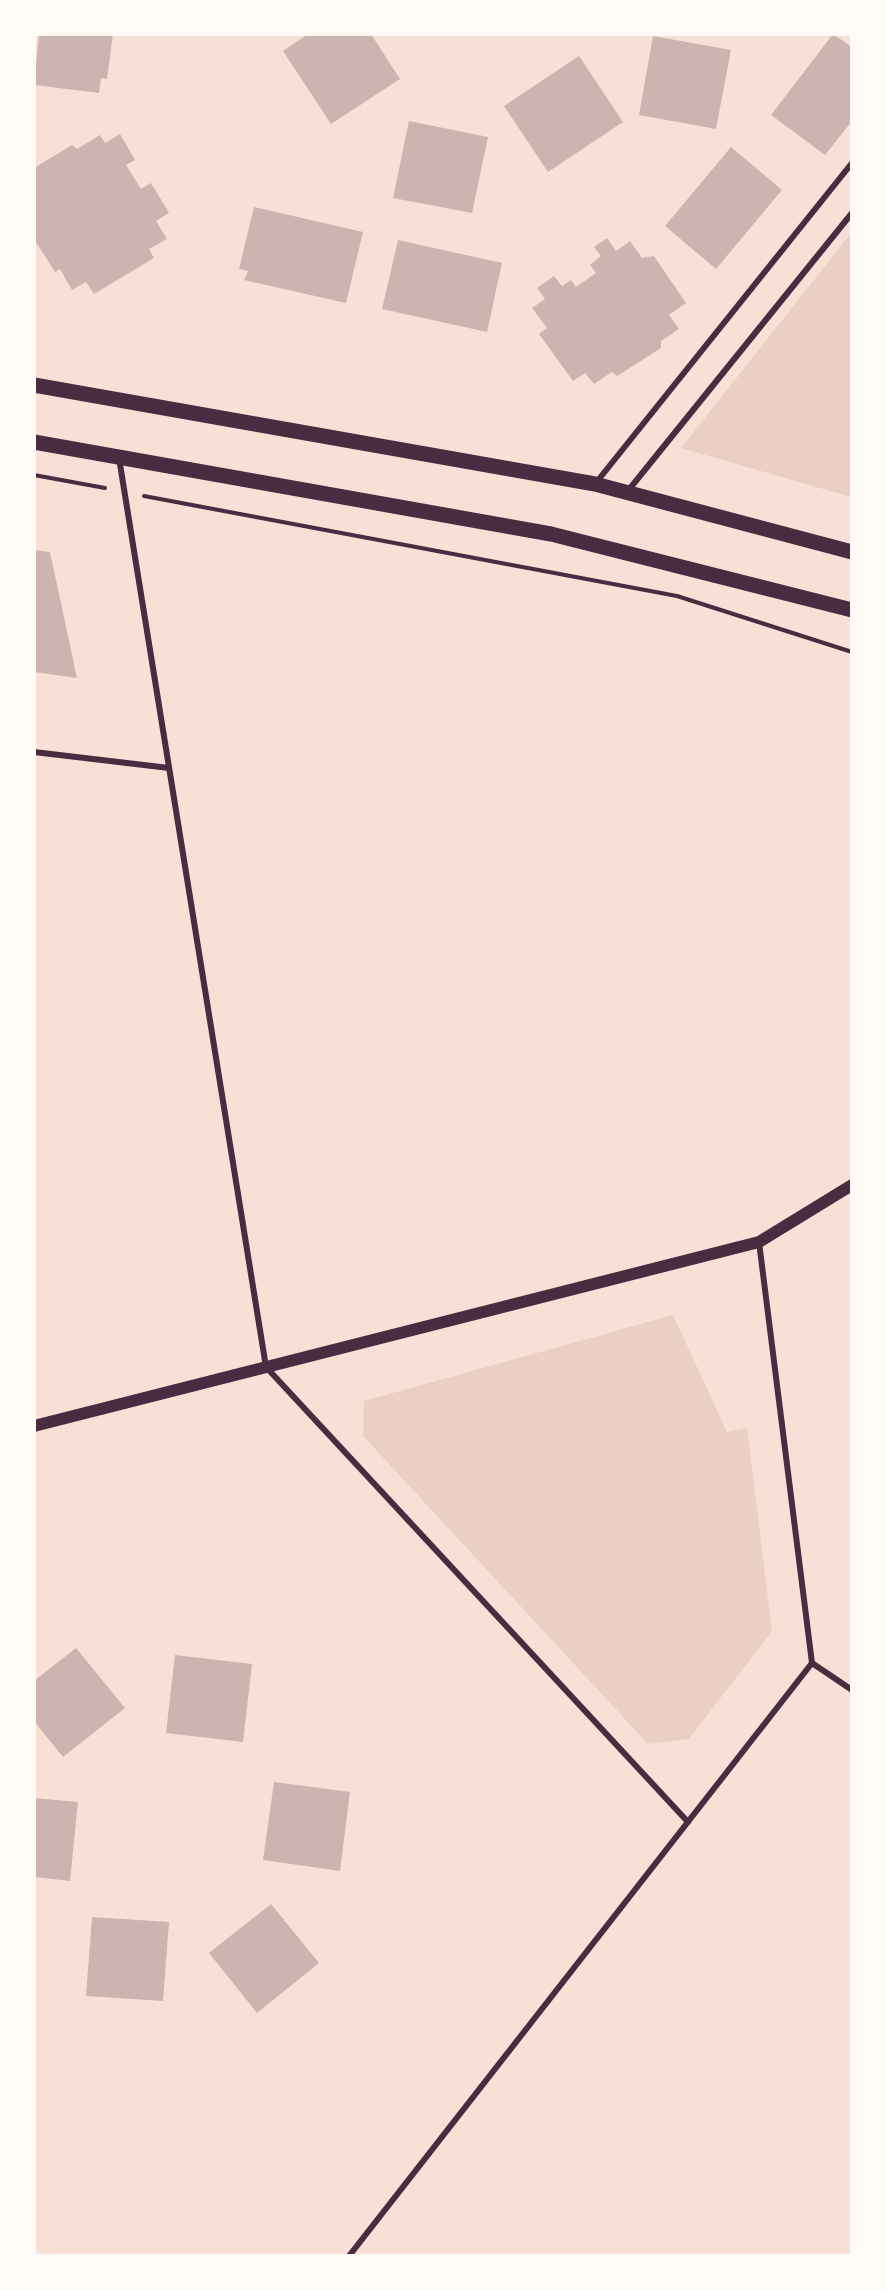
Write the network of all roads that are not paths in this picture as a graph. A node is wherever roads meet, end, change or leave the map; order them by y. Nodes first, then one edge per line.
1 (852, 163) edge
2 (852, 213) edge
3 (34, 385) edge
4 (34, 442) edge
5 (118, 456) junction
6 (595, 484) junction
7 (627, 492) junction
8 (852, 552) edge
9 (852, 610) edge
10 (34, 752) edge
11 (169, 768) junction
12 (852, 1185) edge
13 (759, 1242) junction
14 (266, 1367) junction
15 (34, 1426) edge
16 (812, 1663) junction
17 (852, 1690) edge
18 (688, 1822) junction
19 (349, 2256) edge

1 - 6 street
2 - 7 street
3 - 6 main road
4 - 5 main road
5 - 9 main road
5 - 11 street
6 - 7 main road
7 - 8 main road
10 - 11 street
11 - 14 street
12 - 13 main road
13 - 14 main road
13 - 16 street
14 - 15 main road
14 - 18 street
16 - 17 street
16 - 18 street
18 - 19 street

